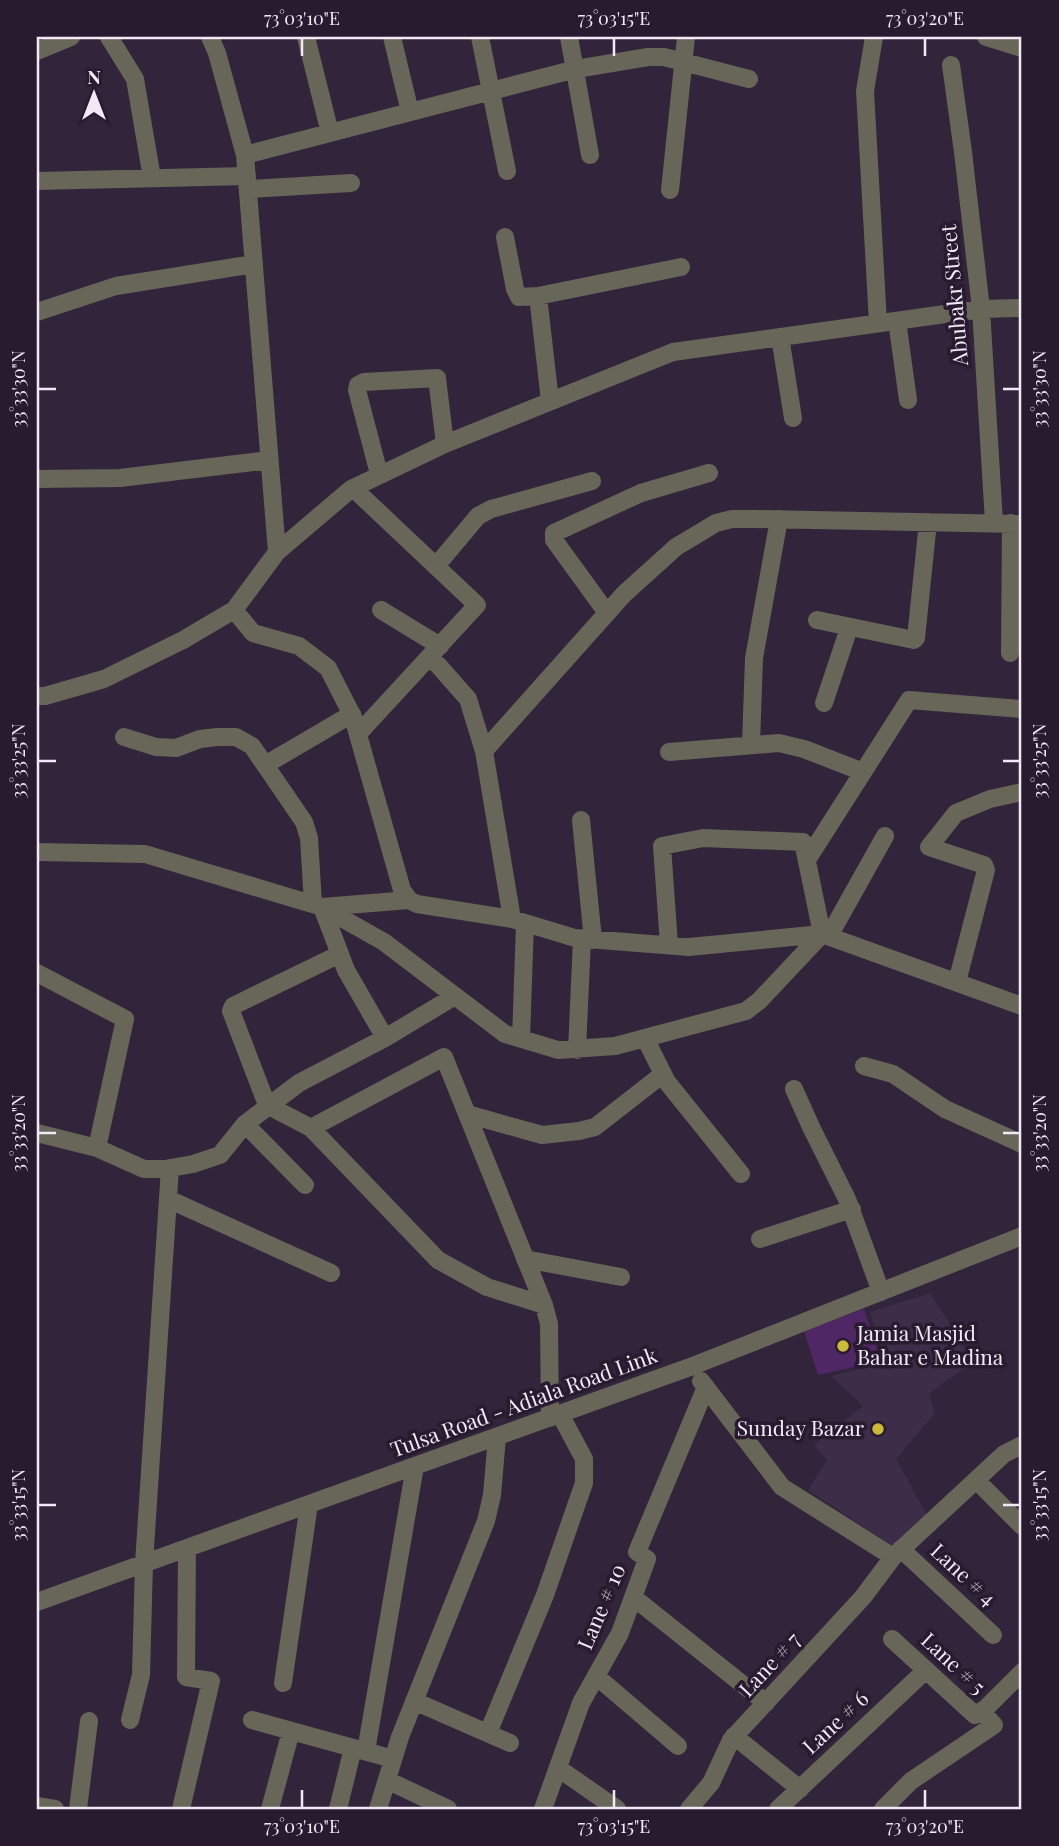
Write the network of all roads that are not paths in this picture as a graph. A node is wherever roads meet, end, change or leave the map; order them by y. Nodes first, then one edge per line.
1 (71, 37) edge
2 (109, 37) edge
3 (210, 37) edge
4 (306, 37) edge
5 (392, 37) edge
6 (480, 37) edge
7 (569, 37) edge
8 (686, 37) edge
9 (874, 37) edge
10 (986, 37) edge
11 (1022, 48) edge
12 (37, 51) edge
13 (682, 64) junction
14 (951, 65) dead end
15 (576, 69) junction
16 (749, 79) dead end
17 (490, 92) junction
18 (410, 112) junction
19 (330, 133) junction
20 (245, 155) junction
21 (590, 155) dead end
22 (507, 171) dead end
23 (152, 178) junction
24 (37, 181) edge
25 (247, 182) junction
26 (351, 183) dead end
27 (670, 191) dead end
28 (505, 237) dead end
29 (254, 264) junction
30 (681, 267) dead end
31 (538, 296) junction
32 (1022, 308) edge
33 (981, 309) junction
34 (37, 312) edge
35 (897, 321) junction
36 (878, 323) junction
37 (780, 337) junction
38 (908, 400) dead end
39 (550, 401) junction
40 (793, 418) dead end
41 (445, 444) junction
42 (269, 460) junction
43 (709, 473) dead end
44 (379, 474) junction
45 (37, 479) edge
46 (592, 481) dead end
47 (353, 488) junction
48 (779, 519) junction
49 (928, 522) junction
50 (1009, 523) edge
51 (277, 552) junction
52 (436, 566) junction
53 (234, 610) junction
54 (380, 610) dead end
55 (607, 613) junction
56 (817, 620) dead end
57 (849, 628) junction
58 (434, 652) junction
59 (1010, 653) dead end
60 (37, 696) edge
61 (824, 703) dead end
62 (1022, 709) edge
63 (352, 714) junction
64 (358, 734) junction
65 (124, 737) dead end
66 (751, 744) junction
67 (484, 751) junction
68 (669, 752) dead end
69 (265, 765) junction
70 (863, 772) junction
71 (1022, 792) edge
72 (581, 820) dead end
73 (885, 836) dead end
74 (37, 852) edge
75 (807, 860) junction
76 (409, 900) junction
77 (317, 906) junction
78 (518, 921) junction
79 (826, 935) junction
80 (588, 939) junction
81 (669, 945) junction
82 (340, 954) junction
83 (37, 973) edge
84 (957, 982) junction
85 (456, 996) junction
86 (1022, 1006) edge
87 (385, 1038) junction
88 (645, 1038) junction
89 (521, 1039) junction
90 (577, 1050) junction
91 (864, 1066) dead end
92 (663, 1074) junction
93 (794, 1088) dead end
94 (267, 1105) junction
95 (467, 1114) junction
96 (245, 1124) junction
97 (310, 1128) junction
98 (37, 1133) edge
99 (1022, 1144) edge
100 (97, 1148) junction
101 (170, 1168) junction
102 (741, 1174) dead end
103 (305, 1185) dead end
104 (168, 1199) junction
105 (852, 1209) junction
106 (1022, 1237) edge
107 (760, 1239) dead end
108 (525, 1259) junction
109 (331, 1273) dead end
110 (621, 1277) dead end
111 (881, 1292) junction
112 (544, 1304) junction
113 (690, 1367) junction
114 (706, 1387) junction
115 (555, 1416) junction
116 (497, 1437) junction
117 (1022, 1445) edge
118 (415, 1466) junction
119 (976, 1480) junction
120 (309, 1504) junction
121 (1022, 1526) edge
122 (187, 1548) junction
123 (897, 1553) junction
124 (145, 1563) junction
125 (633, 1597) junction
126 (37, 1602) edge
127 (993, 1635) dead end
128 (892, 1639) dead end
129 (925, 1671) junction
130 (596, 1676) junction
131 (283, 1683) dead end
132 (1019, 1683) edge
133 (414, 1701) junction
134 (765, 1703) junction
135 (985, 1709) junction
136 (130, 1720) dead end
137 (252, 1720) dead end
138 (89, 1721) dead end
139 (291, 1731) junction
140 (488, 1733) junction
141 (734, 1736) junction
142 (510, 1743) dead end
143 (678, 1746) dead end
144 (360, 1749) junction
145 (393, 1759) junction
146 (558, 1768) junction
147 (387, 1780) junction
148 (800, 1788) junction
149 (37, 1806) edge
150 (55, 1809) edge
151 (78, 1809) edge
152 (181, 1809) edge
153 (270, 1809) edge
154 (338, 1809) edge
155 (378, 1809) edge
156 (448, 1809) edge
157 (543, 1809) edge
158 (617, 1809) edge
159 (688, 1809) edge
160 (778, 1809) edge
161 (883, 1809) edge

1 - 12 street
2 - 23 street
3 - 20 street
4 - 19 street
5 - 18 street
6 - 17 street
7 - 15 street
8 - 13 street
9 - 36 street
10 - 11 street
13 - 15 street
13 - 16 street
13 - 27 street
14 - 33 street, Abubakr Street
15 - 17 street
15 - 21 street
17 - 18 street
17 - 22 street
18 - 19 street
19 - 20 street
20 - 25 street
23 - 24 street
23 - 25 street
25 - 26 street
25 - 29 street
28 - 31 street
29 - 34 street
29 - 42 street
30 - 31 street
31 - 39 street
32 - 33 street
33 - 35 street
33 - 50 street, Abubakr Street
35 - 36 street
35 - 38 street
36 - 37 street
37 - 39 street
37 - 40 street
39 - 41 street
41 - 44 street
41 - 44 street
42 - 45 street
42 - 51 street
43 - 55 street
44 - 47 street
46 - 52 street
47 - 51 street
47 - 52 street
48 - 49 street
48 - 55 street
48 - 66 street
49 - 50 street
49 - 57 street
50 - 59 street, Abubakr Street
51 - 53 street
52 - 58 street
53 - 60 street
53 - 63 street
54 - 58 street
55 - 67 street
56 - 57 street
57 - 61 street
58 - 64 street
58 - 67 street
62 - 70 street
63 - 64 street
63 - 69 street
64 - 76 street
65 - 69 street
66 - 68 street
66 - 70 street
67 - 78 street
69 - 77 street
70 - 75 street
71 - 84 street
72 - 80 street
73 - 79 street
74 - 77 street
75 - 79 street
75 - 81 street
76 - 77 street
76 - 78 street
77 - 82 street
77 - 85 street
78 - 80 street
78 - 89 street
79 - 81 street
79 - 84 street
79 - 88 street
80 - 81 street
80 - 90 street
82 - 87 street
82 - 94 street
83 - 100 street
84 - 86 street
85 - 87 street
85 - 89 street
87 - 94 street
88 - 90 street
88 - 92 street
89 - 90 street
91 - 99 street
92 - 95 street
92 - 102 street
93 - 105 street
94 - 96 street
94 - 97 street
95 - 97 street
95 - 108 street
96 - 101 street
96 - 103 street
97 - 112 street
98 - 100 street
100 - 101 street
101 - 104 street
104 - 109 street
104 - 124 street
105 - 107 street
105 - 111 street
106 - 111 street, Tulsa Road - Adiala Road Link
108 - 110 street
108 - 112 street
111 - 113 street, Tulsa Road - Adiala Road Link
112 - 115 street
113 - 114 street, Lane # 4
113 - 115 street, Tulsa Road - Adiala Road Link
114 - 123 street, Lane # 4
114 - 125 street, Lane # 10
115 - 116 street, Tulsa Road - Adiala Road Link
115 - 140 street
116 - 118 street, Tulsa Road - Adiala Road Link
116 - 133 street
117 - 119 street, Lane # 7
118 - 120 street, Tulsa Road - Adiala Road Link
118 - 144 street
119 - 121 street
119 - 123 street, Lane # 7
120 - 122 street, Tulsa Road - Adiala Road Link
120 - 131 street
122 - 124 street, Tulsa Road - Adiala Road Link
122 - 152 street
123 - 127 street, Lane # 4
123 - 134 street, Lane # 7
124 - 126 street, Tulsa Road - Adiala Road Link
124 - 136 street
125 - 130 street, Lane # 10
125 - 134 street
128 - 129 street, Lane # 5
129 - 135 street, Lane # 5
129 - 148 street, Lane # 6
130 - 143 street
130 - 146 street, Lane # 10
132 - 135 street
133 - 140 street
133 - 145 street
134 - 141 street, Lane # 7
135 - 161 street
137 - 139 street
138 - 151 street
139 - 144 street
139 - 153 street
140 - 142 street
141 - 148 street
141 - 159 street, Lane # 7
144 - 145 street
144 - 154 street
145 - 147 street
146 - 157 street, Lane # 10
146 - 158 street
147 - 155 street
147 - 156 street
148 - 160 street, Lane # 6
149 - 150 street

